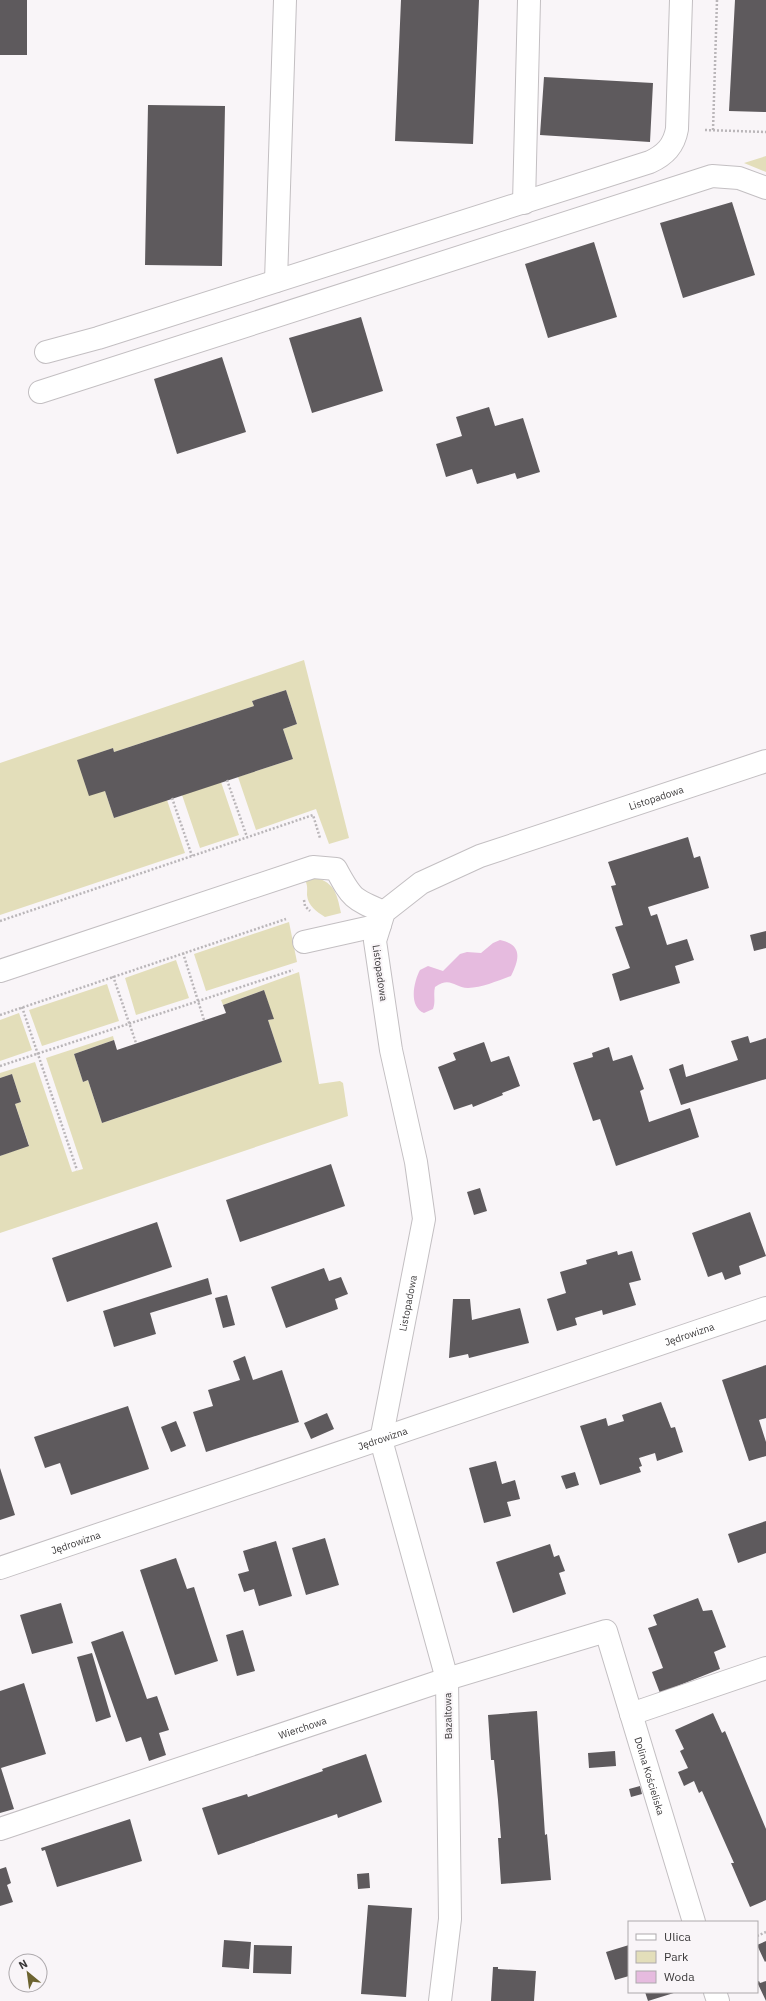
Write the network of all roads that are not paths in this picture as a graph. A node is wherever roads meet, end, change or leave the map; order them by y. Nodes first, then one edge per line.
1 (285, 0) edge
2 (530, 0) edge
3 (681, 0) edge
4 (766, 188) edge
5 (524, 203) junction
6 (276, 281) junction
7 (46, 352) dead end
8 (40, 392) dead end
9 (766, 760) edge
10 (382, 919) junction
11 (304, 942) dead end
12 (0, 972) edge
13 (766, 1308) edge
14 (381, 1440) junction
15 (0, 1568) edge
16 (606, 1631) joint
17 (766, 1668) edge
18 (447, 1679) junction
19 (631, 1714) junction
20 (0, 1829) edge
21 (694, 1921) edge
22 (440, 2001) edge

1 - 6 street
2 - 5 street
3 - 5 street
4 - 8 street
5 - 6 street
6 - 7 street
9 - 10 street, Listopadowa
10 - 11 street
10 - 12 street
10 - 14 street, Listopadowa
13 - 14 street, Jędrowizna
14 - 15 street, Jędrowizna
14 - 18 street, Bazaltowa
16 - 18 street, Wierchowa
16 - 19 street, Dolina Kościeliska
17 - 19 street
18 - 20 street, Wierchowa
18 - 22 street, Bazaltowa
19 - 21 street, Dolina Kościeliska

